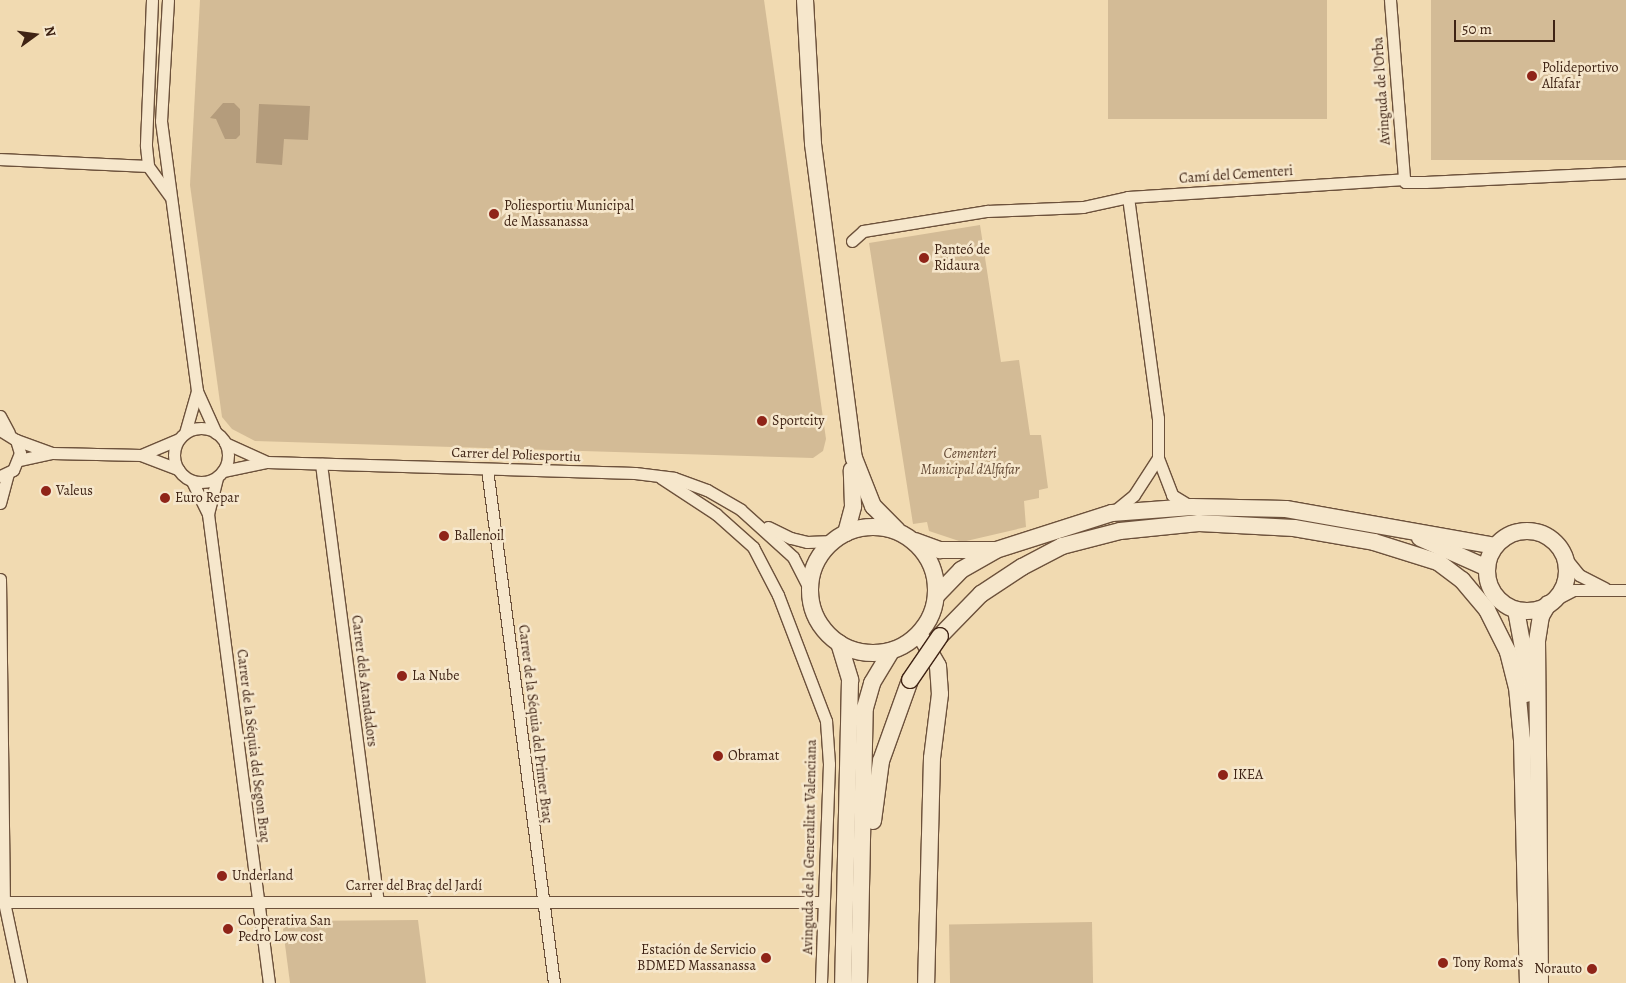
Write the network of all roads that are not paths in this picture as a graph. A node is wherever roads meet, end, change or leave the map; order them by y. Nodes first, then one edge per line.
1 (152, 0) edge
2 (168, 0) edge
3 (805, 0) edge
4 (1390, 0) edge
5 (0, 159) edge
6 (148, 166) junction
7 (1626, 172) edge
8 (1404, 179) junction
9 (171, 197) junction
10 (1128, 197) junction
11 (852, 241) dead end
12 (197, 391) junction
13 (0, 416) edge
14 (216, 433) junction
15 (8, 434) edge
16 (182, 436) junction
17 (225, 443) junction
18 (52, 453) junction
19 (141, 455) junction
20 (854, 458) junction
21 (1158, 458) junction
22 (19, 460) junction
23 (267, 462) junction
24 (321, 464) junction
25 (178, 469) junction
26 (487, 469) junction
27 (220, 474) junction
28 (4, 475) edge
29 (658, 476) junction
30 (192, 481) junction
31 (0, 503) edge
32 (1192, 507) junction
33 (1112, 513) junction
34 (208, 514) junction
35 (753, 520) junction
36 (1402, 530) junction
37 (903, 534) junction
38 (840, 537) junction
39 (1495, 546) junction
40 (996, 550) junction
41 (1567, 560) junction
42 (1487, 568) junction
43 (0, 578) edge
44 (1607, 589) junction
45 (810, 590) junction
46 (1626, 590) edge
47 (936, 596) junction
48 (1552, 602) junction
49 (1516, 610) junction
50 (919, 634) junction
51 (839, 643) junction
52 (890, 651) junction
53 (1522, 740) junction
54 (543, 900) junction
55 (378, 901) junction
56 (2, 902) edge
57 (258, 902) junction
58 (823, 902) junction
59 (852, 940) junction
60 (1532, 982) edge
61 (21, 983) edge
62 (269, 983) edge
63 (554, 983) edge
64 (821, 983) edge
65 (834, 983) edge
66 (843, 983) edge
67 (859, 983) edge
68 (926, 983) edge

1 - 6 street
2 - 9 street
3 - 20 street
4 - 8 street, Avinguda de l'Orba
5 - 6 street
6 - 9 street
7 - 8 street, Camí del Cementeri
8 - 10 street, Camí del Cementeri
9 - 12 street
10 - 11 street, Camí del Cementeri
10 - 21 street
12 - 14 street
12 - 16 street
13 - 15 street
14 - 16 street
14 - 17 street
15 - 18 street
15 - 22 street
16 - 19 street
16 - 25 street
17 - 23 street, Carrer del Poliesportiu
17 - 27 street
18 - 19 street
18 - 22 street
19 - 25 street
20 - 37 street
20 - 38 street
21 - 32 street
21 - 33 street
22 - 28 street
23 - 24 street, Carrer del Poliesportiu
23 - 27 street, Carrer del Poliesportiu
24 - 26 street, Carrer del Poliesportiu
24 - 55 street, Carrer dels Atandadors
25 - 30 street
26 - 29 street, Carrer del Poliesportiu
26 - 54 street, Carrer de la Séquia del Primer Braç
27 - 30 street
27 - 34 street, Carrer de la Séquia del Segon Braç
28 - 31 street
29 - 35 street, Carrer del Poliesportiu
29 - 58 street, Avinguda de la Generalitat Valenciana
30 - 34 street, Carrer de la Séquia del Segon Braç
32 - 33 street
32 - 36 street
33 - 40 street
34 - 57 street, Carrer de la Séquia del Segon Braç
35 - 38 street, Carrer del Poliesportiu
35 - 45 street, Carrer del Poliesportiu
36 - 39 street
36 - 42 street
37 - 38 street
37 - 40 street
37 - 47 street
38 - 45 street
39 - 41 street
39 - 42 street
40 - 47 street
41 - 44 street
41 - 48 street
42 - 49 street
43 - 56 street
44 - 46 street
44 - 48 street
45 - 51 street
47 - 50 street
48 - 49 street
48 - 60 street
49 - 53 street
50 - 52 street
50 - 68 street
51 - 52 street
51 - 59 street
52 - 59 street
53 - 59 street, bridge
53 - 60 street
54 - 55 street, Carrer del Braç del Jardí
54 - 58 street, Carrer del Braç del Jardí
54 - 63 street, Carrer de la Séquia del Primer Braç
55 - 57 street, Carrer del Braç del Jardí
56 - 57 street, Carrer del Braç del Jardí
56 - 61 street
57 - 62 street, Carrer de la Séquia del Segon Braç
58 - 64 street, Avinguda de la Generalitat Valenciana
59 - 65 street
59 - 66 street
59 - 67 street

